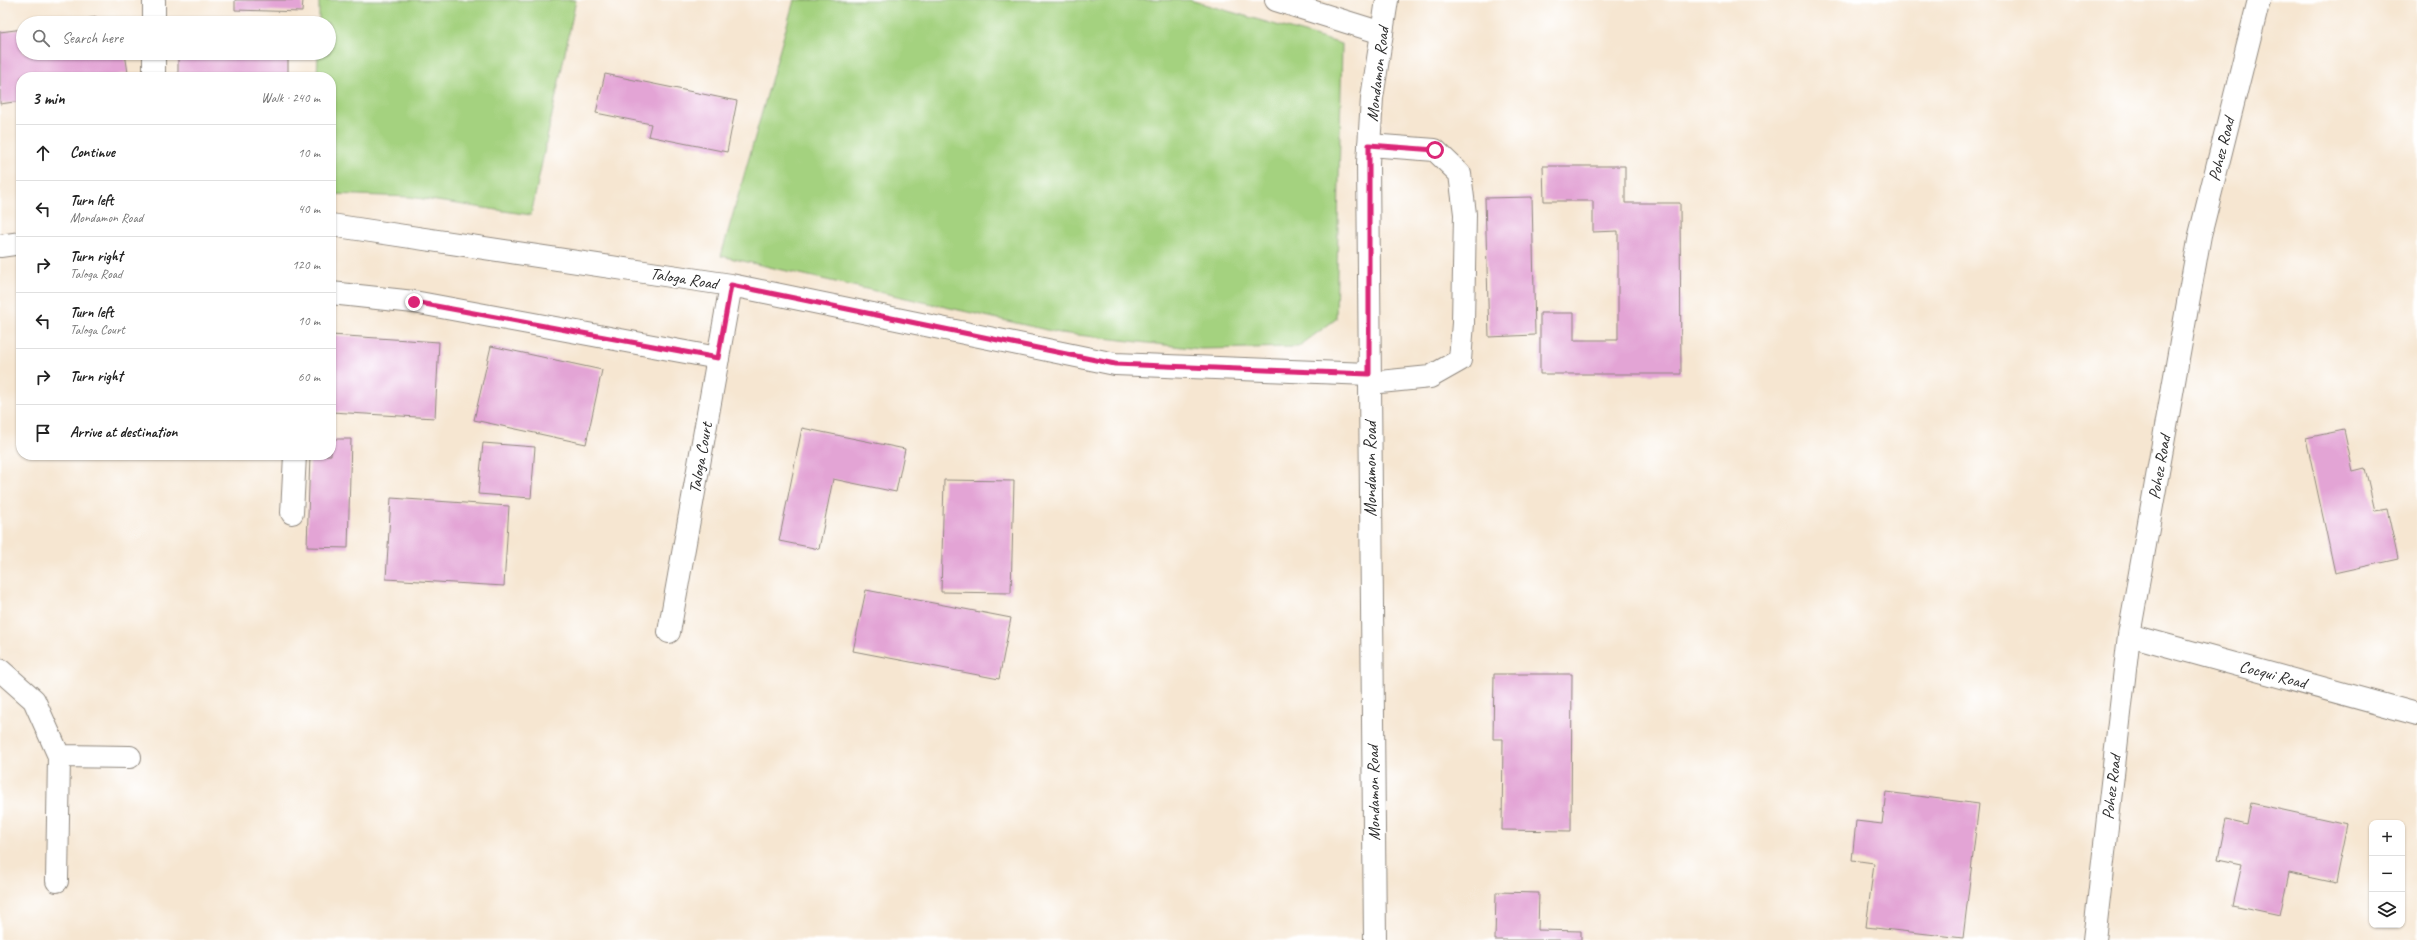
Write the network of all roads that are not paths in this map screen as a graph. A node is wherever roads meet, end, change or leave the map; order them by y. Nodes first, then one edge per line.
1 (154, 0) edge
2 (1276, 0) edge
3 (1388, 0) edge
4 (2259, 0) edge
5 (1309, 5) edge
6 (154, 16) edge
7 (1382, 33) junction
8 (154, 60) edge
9 (154, 72) edge
10 (1369, 145) junction
11 (336, 226) edge
12 (16, 244) edge
13 (0, 246) edge
14 (731, 285) junction
15 (336, 294) edge
16 (718, 358) junction
17 (1369, 378) junction
18 (294, 460) edge
19 (292, 512) dead end
20 (669, 632) dead end
21 (2129, 635) junction
22 (0, 670) edge
23 (2417, 714) edge
24 (59, 756) junction
25 (130, 756) dead end
26 (57, 881) dead end
27 (1374, 940) edge
28 (2094, 940) edge

1 - 6 street
2 - 5 street
3 - 7 street, Mondamon Road
4 - 21 street, Pohez Road
5 - 7 street
7 - 10 street, Mondamon Road
8 - 9 street
10 - 17 street, Mondamon Road
10 - 17 street, Taloga Road
11 - 14 street, Taloga Road
12 - 13 street
14 - 16 street, Taloga Court
14 - 17 street, Taloga Road
15 - 16 street
16 - 20 street, Taloga Court
17 - 27 street, Mondamon Road
18 - 19 street
21 - 23 street, Cocqui Road
21 - 28 street, Pohez Road
22 - 24 street
24 - 25 street
24 - 26 street

